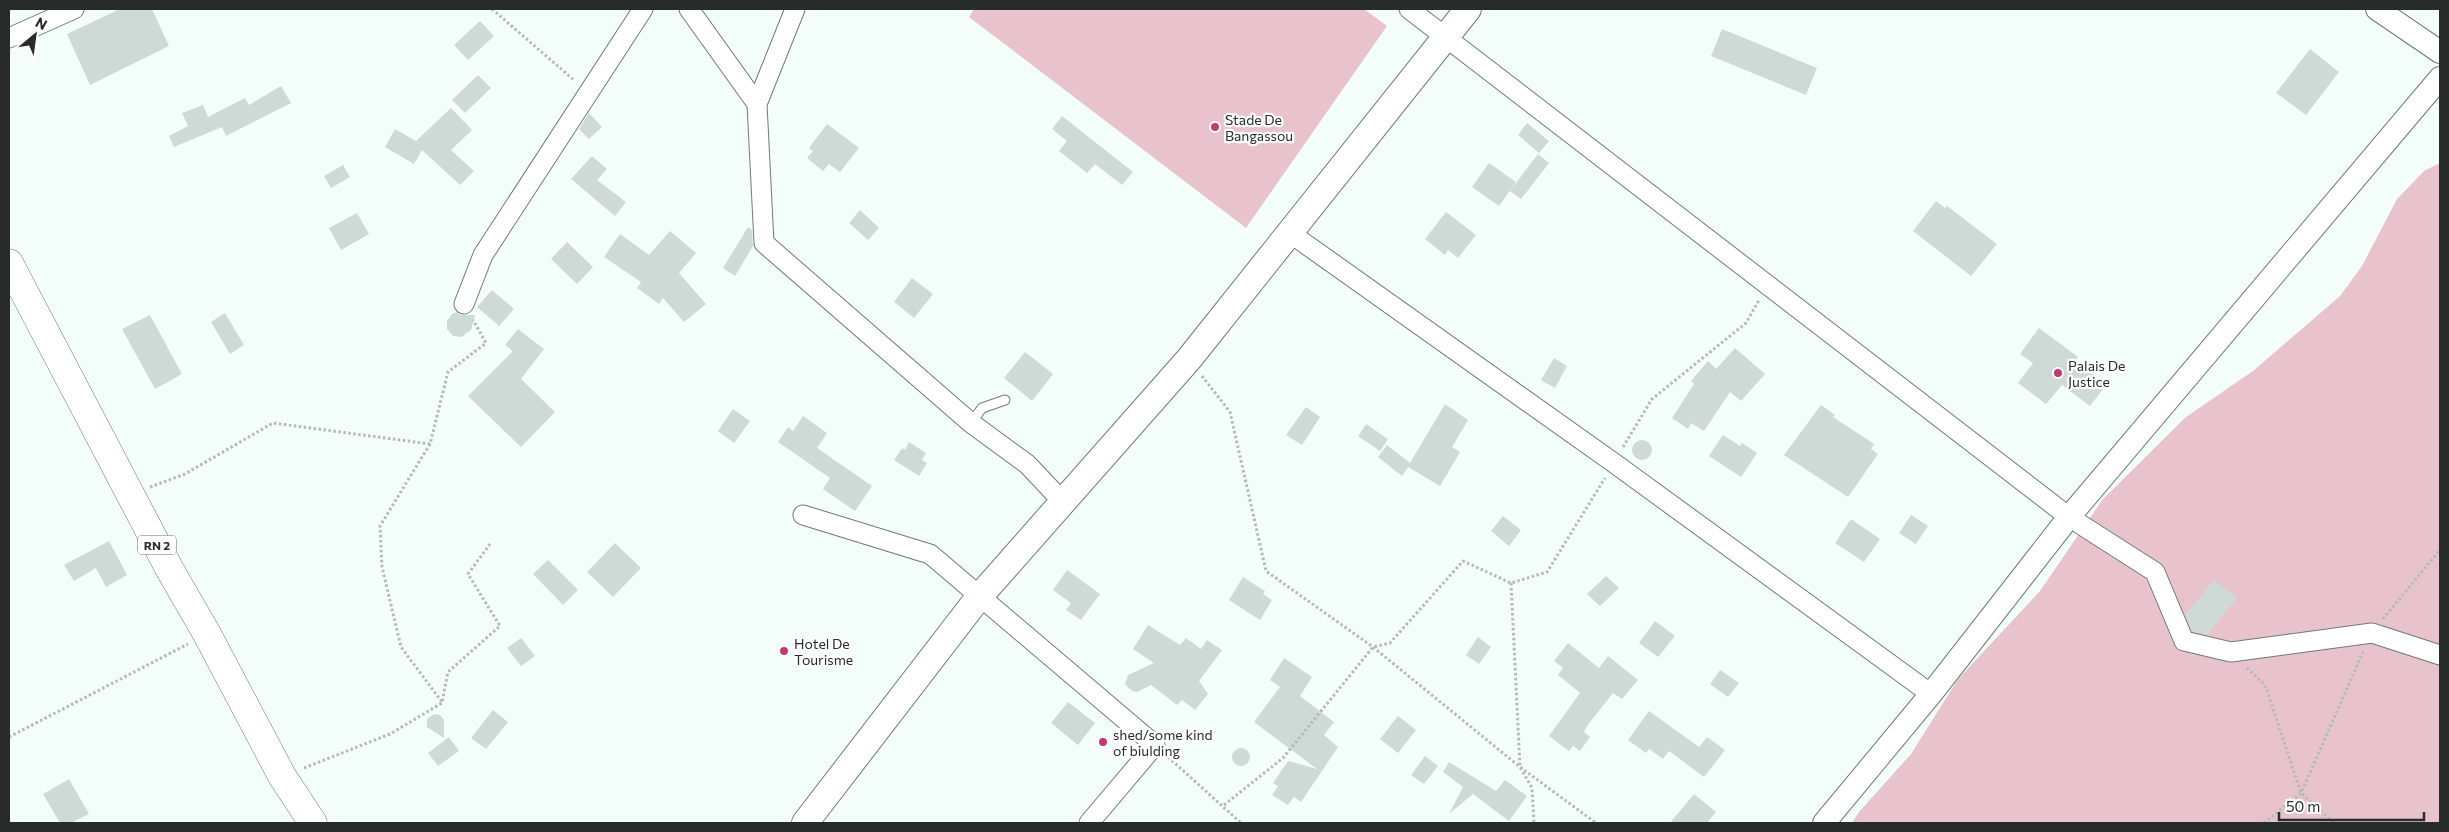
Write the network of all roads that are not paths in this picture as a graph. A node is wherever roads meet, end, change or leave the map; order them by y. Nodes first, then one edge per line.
1 (74, 9) edge
2 (643, 9) edge
3 (689, 9) edge
4 (795, 9) edge
5 (1409, 9) edge
6 (1468, 9) edge
7 (2377, 9) edge
8 (1445, 37) junction
9 (9, 38) edge
10 (2440, 52) edge
11 (2440, 78) edge
12 (757, 104) junction
13 (1290, 233) junction
14 (9, 263) edge
15 (464, 304) road end
16 (1005, 400) dead end
17 (971, 423) junction
18 (1063, 502) junction
19 (2069, 517) junction
20 (923, 552) dead end
21 (979, 597) junction
22 (2440, 655) edge
23 (1931, 694) junction
24 (313, 823) edge
25 (805, 823) edge
26 (1088, 823) edge
27 (1824, 823) edge

1 - 9 street
2 - 15 street
3 - 12 street
4 - 12 street
5 - 8 street
6 - 8 main road
7 - 10 street
8 - 13 main road
8 - 19 street
11 - 19 street
12 - 17 street
13 - 18 main road
13 - 23 street
14 - 24 main road, RN 2
16 - 17 lane
17 - 18 street
18 - 21 main road
19 - 22 street
19 - 23 street
20 - 21 street
21 - 25 main road
21 - 26 street
23 - 27 street

